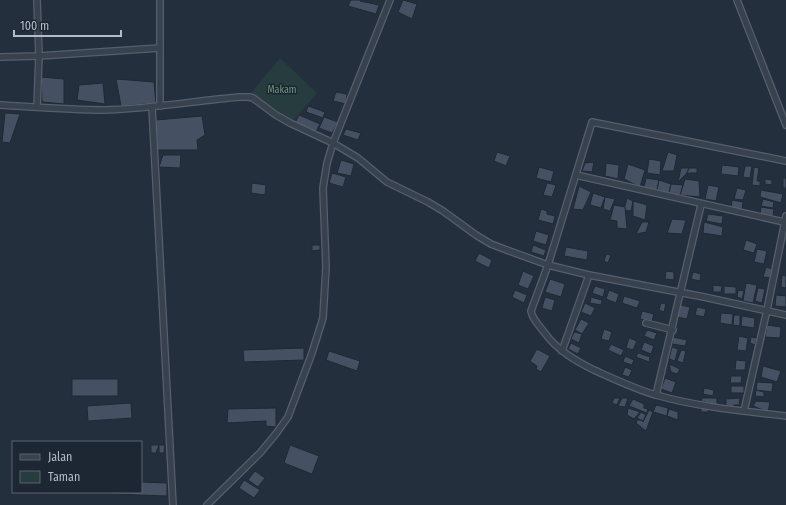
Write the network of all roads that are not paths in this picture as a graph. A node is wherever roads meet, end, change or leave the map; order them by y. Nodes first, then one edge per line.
1 (36, 0) edge
2 (160, 0) edge
3 (390, 0) edge
4 (737, 0) edge
5 (160, 48) junction
6 (39, 56) junction
7 (0, 57) edge
8 (0, 105) edge
9 (160, 106) junction
10 (38, 107) junction
11 (152, 107) junction
12 (786, 125) edge
13 (333, 143) junction
14 (786, 160) edge
15 (576, 175) junction
16 (701, 204) junction
17 (786, 216) edge
18 (784, 222) junction
19 (548, 265) junction
20 (589, 275) junction
21 (680, 292) junction
22 (767, 310) junction
23 (786, 315) edge
24 (646, 323) dead end
25 (672, 330) junction
26 (562, 351) junction
27 (656, 395) junction
28 (744, 411) junction
29 (786, 416) edge
30 (173, 505) edge
31 (207, 505) edge

1 - 6 street
2 - 5 street
3 - 13 street
4 - 12 street
5 - 6 street
5 - 9 street
6 - 7 street
6 - 10 street
8 - 10 street
9 - 11 street
9 - 13 street
10 - 11 street
11 - 30 street
13 - 19 street
13 - 31 street
14 - 15 street
15 - 16 street
15 - 19 street
16 - 18 street
16 - 21 street
17 - 18 street
18 - 22 street
19 - 20 street
19 - 26 street
20 - 21 street
20 - 26 street
21 - 22 street
21 - 25 street
22 - 23 street
22 - 28 street
24 - 25 street
25 - 27 street
26 - 27 street
27 - 28 street
28 - 29 street

